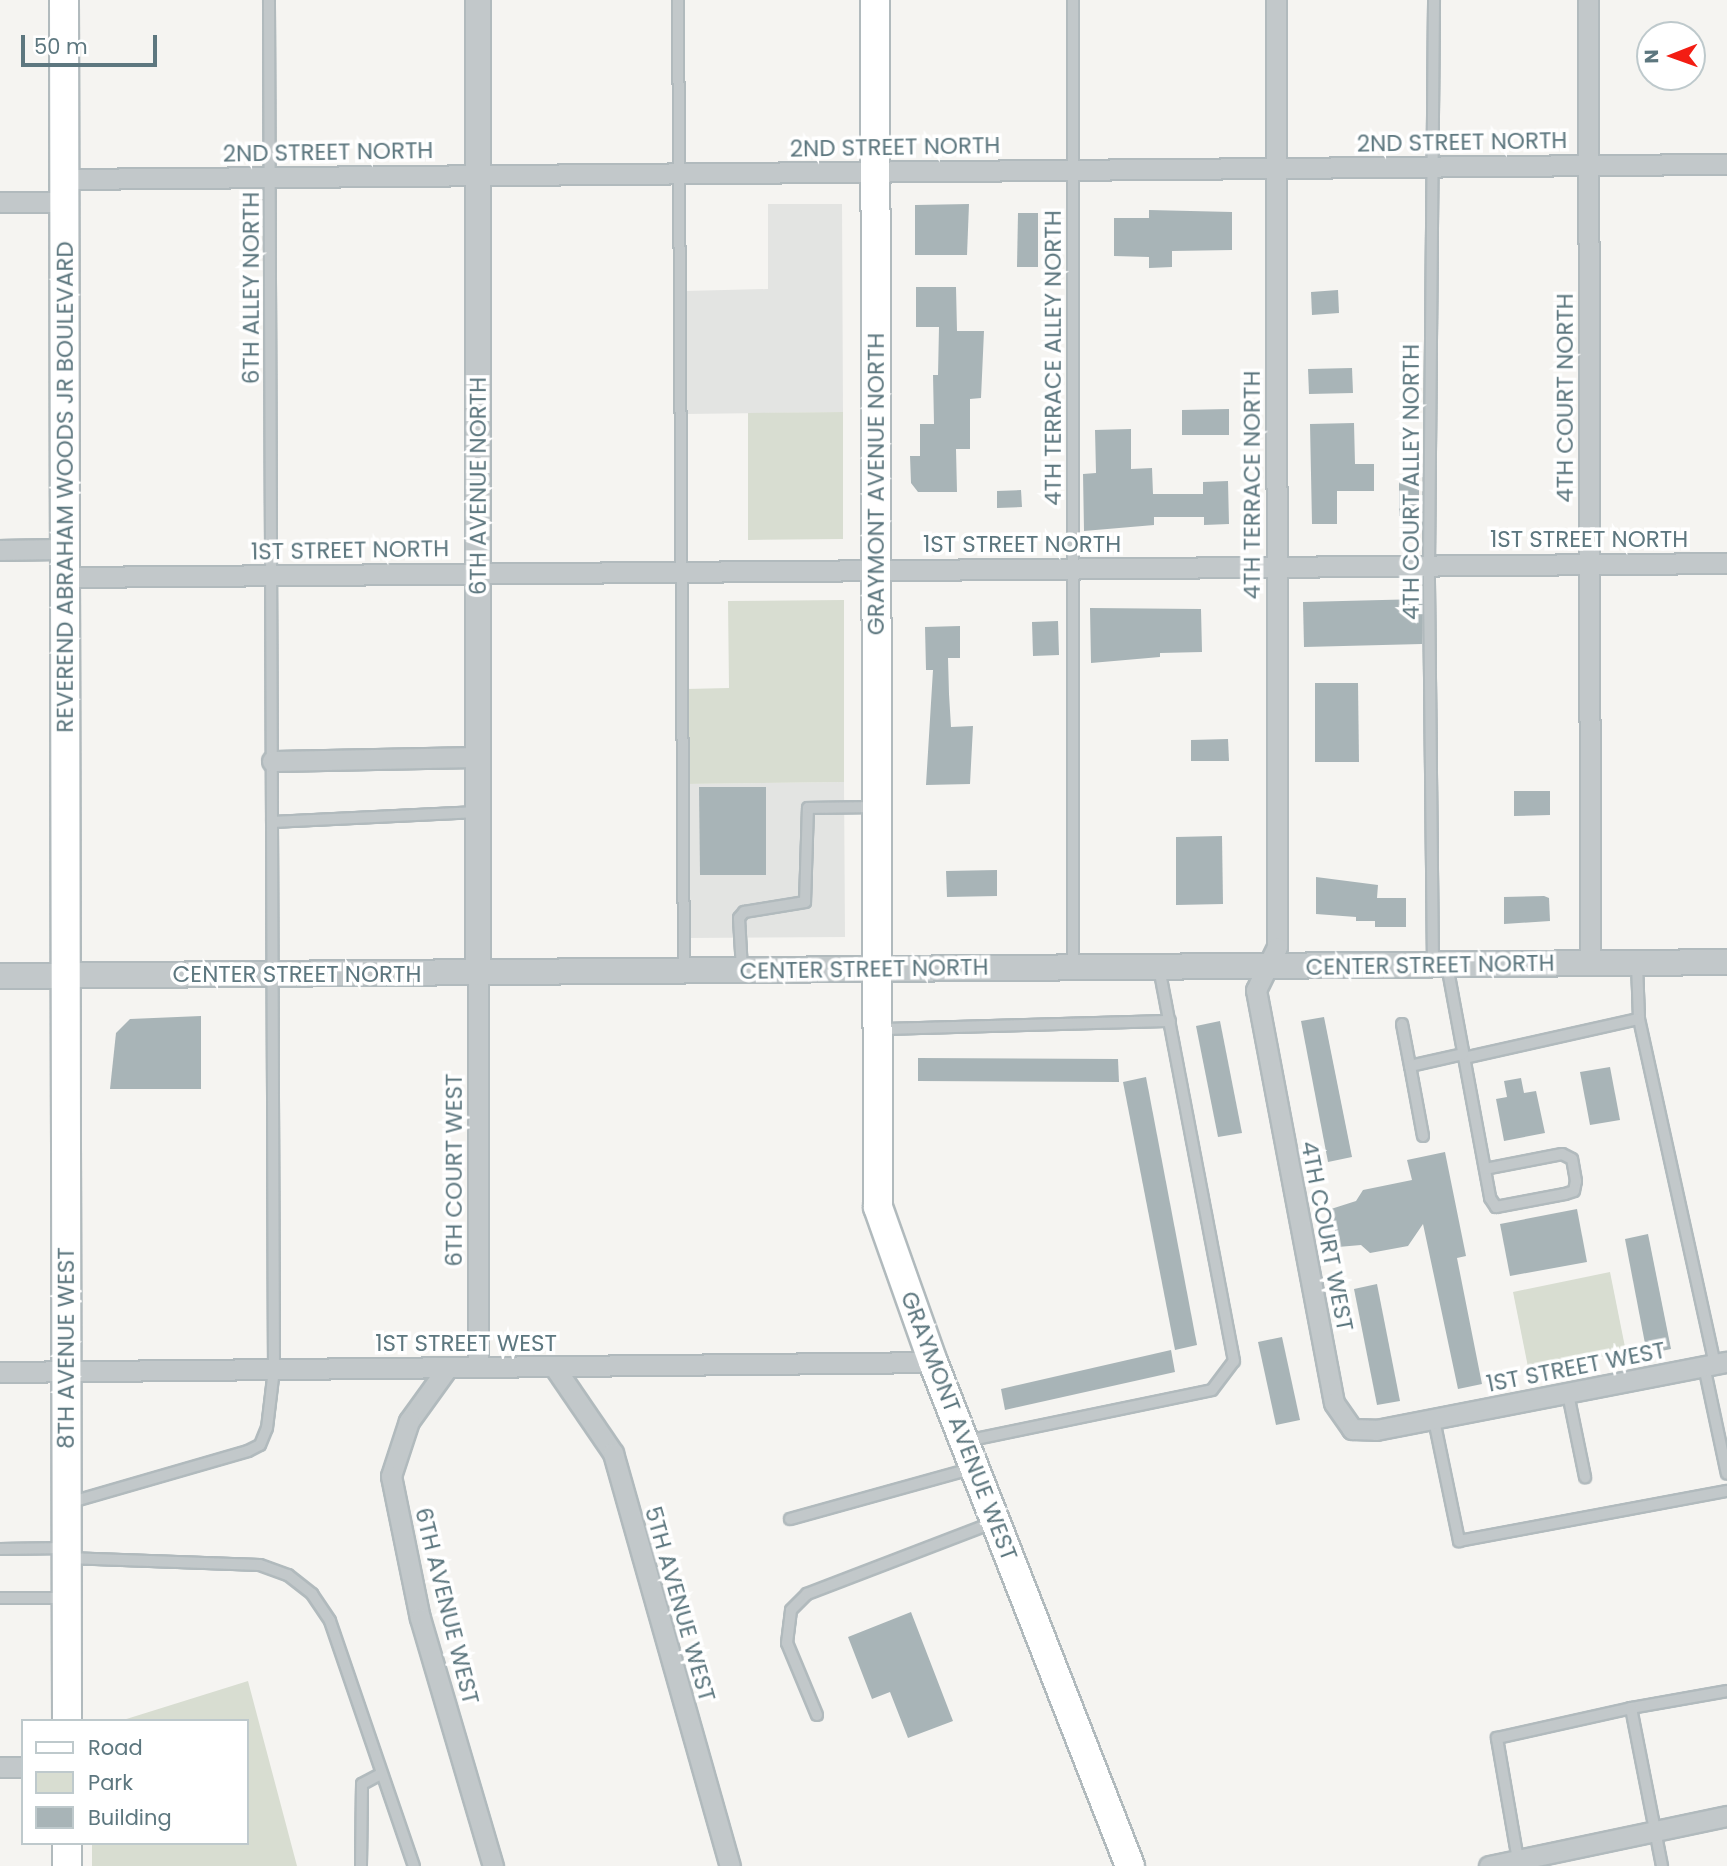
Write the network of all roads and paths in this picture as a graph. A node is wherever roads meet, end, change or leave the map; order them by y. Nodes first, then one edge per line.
1 (64, 0) edge
2 (269, 0) edge
3 (478, 0) edge
4 (678, 0) edge
5 (875, 0) edge
6 (1073, 0) edge
7 (1276, 0) edge
8 (1434, 0) edge
9 (1588, 0) edge
10 (1727, 164) edge
11 (1588, 166) junction
12 (1434, 167) junction
13 (1276, 169) junction
14 (1073, 170) junction
15 (875, 172) junction
16 (679, 174) junction
17 (478, 176) junction
18 (270, 177) junction
19 (64, 191) junction
20 (0, 202) edge
21 (65, 549) junction
22 (0, 550) edge
23 (1727, 563) edge
24 (1590, 564) junction
25 (1429, 565) junction
26 (1276, 567) junction
27 (1073, 568) junction
28 (876, 570) junction
29 (683, 572) junction
30 (478, 573) junction
31 (271, 575) junction
32 (65, 577) junction
33 (478, 757) junction
34 (272, 761) junction
35 (876, 807) junction
36 (478, 812) junction
37 (272, 822) junction
38 (1727, 962) edge
39 (1590, 963) junction
40 (1637, 963) junction
41 (1440, 965) junction
42 (1073, 967) junction
43 (1159, 967) junction
44 (1264, 967) junction
45 (877, 968) junction
46 (742, 970) junction
47 (684, 971) junction
48 (478, 973) junction
49 (65, 975) junction
50 (273, 975) junction
51 (0, 976) edge
52 (1639, 1019) junction
53 (1170, 1021) junction
54 (1402, 1024) dead end
55 (877, 1029) junction
56 (1463, 1056) junction
57 (1410, 1066) junction
58 (1423, 1136) dead end
59 (1485, 1169) junction
60 (933, 1362) junction
61 (1716, 1364) edge
62 (448, 1367) junction
63 (478, 1367) junction
64 (555, 1368) junction
65 (274, 1369) junction
66 (66, 1371) junction
67 (0, 1372) edge
68 (1568, 1394) junction
69 (1434, 1420) junction
70 (964, 1442) junction
71 (974, 1468) junction
72 (1727, 1474) edge
73 (1585, 1476) dead end
74 (1727, 1491) edge
75 (66, 1503) junction
76 (790, 1519) dead end
77 (996, 1522) junction
78 (0, 1549) edge
79 (67, 1553) junction
80 (0, 1598) edge
81 (67, 1598) junction
82 (1727, 1690) edge
83 (1631, 1708) junction
84 (817, 1715) dead end
85 (67, 1719) edge
86 (0, 1767) edge
87 (21, 1767) edge
88 (381, 1774) junction
89 (1727, 1816) edge
90 (1656, 1830) junction
91 (67, 1845) edge
92 (1519, 1862) edge
93 (67, 1866) edge
94 (362, 1866) edge
95 (414, 1866) edge
96 (493, 1866) edge
97 (730, 1866) edge
98 (1130, 1866) edge
99 (1489, 1866) edge
100 (1662, 1866) edge

1 - 19 main road, REVEREND ABRAHAM WOODS JR BOULEVARD
2 - 18 lane, 6TH ALLEY NORTH
3 - 17 street, 6TH AVENUE NORTH
4 - 16 lane
5 - 15 main road, GRAYMONT AVENUE NORTH
6 - 14 lane, 4TH TERRACE ALLEY NORTH
7 - 13 street, 4TH TERRACE NORTH
8 - 12 lane, 4TH COURT ALLEY NORTH
9 - 11 street, 4TH COURT NORTH
10 - 11 street, 2ND STREET NORTH
11 - 12 street, 2ND STREET NORTH
11 - 24 street, 4TH COURT NORTH
12 - 13 street, 2ND STREET NORTH
12 - 25 lane, 4TH COURT ALLEY NORTH
13 - 14 street, 2ND STREET NORTH
13 - 26 street, 4TH TERRACE NORTH
14 - 15 street, 2ND STREET NORTH
14 - 27 lane, 4TH TERRACE ALLEY NORTH
15 - 16 street, 2ND STREET NORTH
15 - 28 main road, GRAYMONT AVENUE NORTH
16 - 17 street, 2ND STREET NORTH
16 - 29 lane
17 - 18 street, 2ND STREET NORTH
17 - 30 street, 6TH AVENUE NORTH
18 - 19 street, 2ND STREET NORTH
18 - 31 lane, 6TH ALLEY NORTH
19 - 20 street, 2ND STREET NORTH
19 - 21 main road, REVEREND ABRAHAM WOODS JR BOULEVARD
21 - 22 street
21 - 32 main road, REVEREND ABRAHAM WOODS JR BOULEVARD
23 - 24 street, 1ST STREET NORTH
24 - 25 street, 1ST STREET NORTH
24 - 39 street, 4TH COURT NORTH
25 - 26 street, 1ST STREET NORTH
25 - 41 lane, 4TH COURT ALLEY NORTH
26 - 27 street, 1ST STREET NORTH
26 - 44 street, 4TH TERRACE NORTH
27 - 28 street, 1ST STREET NORTH
27 - 42 lane, 4TH TERRACE ALLEY NORTH
28 - 29 street, 1ST STREET NORTH
28 - 35 main road, GRAYMONT AVENUE NORTH
29 - 30 street, 1ST STREET NORTH
29 - 47 lane
30 - 31 street, 1ST STREET NORTH
30 - 33 street, 6TH AVENUE NORTH
31 - 32 street, 1ST STREET NORTH
31 - 34 lane, 6TH ALLEY NORTH
32 - 49 main road, REVEREND ABRAHAM WOODS JR BOULEVARD
33 - 34 street
33 - 36 street, 6TH AVENUE NORTH
34 - 37 lane, 6TH ALLEY NORTH
35 - 45 main road, GRAYMONT AVENUE NORTH
35 - 46 lane
36 - 37 lane
36 - 48 street, 6TH AVENUE NORTH
37 - 50 lane, 6TH ALLEY NORTH
38 - 40 street, CENTER STREET NORTH
39 - 40 street, CENTER STREET NORTH
39 - 41 street, CENTER STREET NORTH
40 - 52 lane
41 - 44 street, CENTER STREET NORTH
41 - 56 lane, 4TH COURT ALLEY NORTH
42 - 43 street, CENTER STREET NORTH
42 - 45 street, CENTER STREET NORTH
43 - 44 street, CENTER STREET NORTH
43 - 53 lane
44 - 69 street, 4TH COURT WEST
45 - 46 street, CENTER STREET NORTH
45 - 55 main road, GRAYMONT AVENUE WEST
46 - 47 street, CENTER STREET NORTH
47 - 48 street, CENTER STREET NORTH
48 - 50 street, CENTER STREET NORTH
48 - 63 street, 6TH COURT WEST
49 - 50 street, CENTER STREET NORTH
49 - 51 street, CENTER STREET NORTH
49 - 66 main road, 8TH AVENUE WEST
50 - 65 lane, 6TH ALLEY NORTH
52 - 56 lane
52 - 61 lane
53 - 55 lane
53 - 70 lane
54 - 57 lane
55 - 60 main road, GRAYMONT AVENUE WEST
56 - 57 lane
56 - 59 lane, 4TH COURT ALLEY NORTH
57 - 58 lane
59 - 59 lane, 4TH COURT ALLEY NORTH
60 - 64 street, 1ST STREET WEST
60 - 70 main road, GRAYMONT AVENUE WEST
61 - 68 street, 1ST STREET WEST
61 - 72 lane
62 - 63 street, 1ST STREET WEST
62 - 65 street, 1ST STREET WEST
62 - 96 street, 6TH AVENUE WEST
63 - 64 street, 1ST STREET WEST
64 - 97 street, 5TH AVENUE WEST
65 - 66 street, 1ST STREET WEST
65 - 75 lane, 6TH ALLEY NORTH
66 - 67 street, 1ST STREET WEST
66 - 75 main road, 8TH AVENUE WEST
68 - 69 street, 1ST STREET WEST
68 - 73 lane
69 - 74 lane
70 - 71 main road, GRAYMONT AVENUE WEST
71 - 76 lane
71 - 77 main road, GRAYMONT AVENUE WEST
75 - 79 main road, 8TH AVENUE WEST
77 - 84 lane
77 - 98 main road, GRAYMONT AVENUE WEST
78 - 79 lane
79 - 81 main road, 8TH AVENUE WEST
79 - 88 lane
80 - 81 lane
81 - 85 main road, 8TH AVENUE WEST
82 - 83 lane
83 - 90 lane
83 - 92 lane
86 - 87 street
88 - 94 lane
88 - 95 lane
89 - 90 street
90 - 92 street
90 - 100 lane
91 - 93 main road
92 - 99 street

